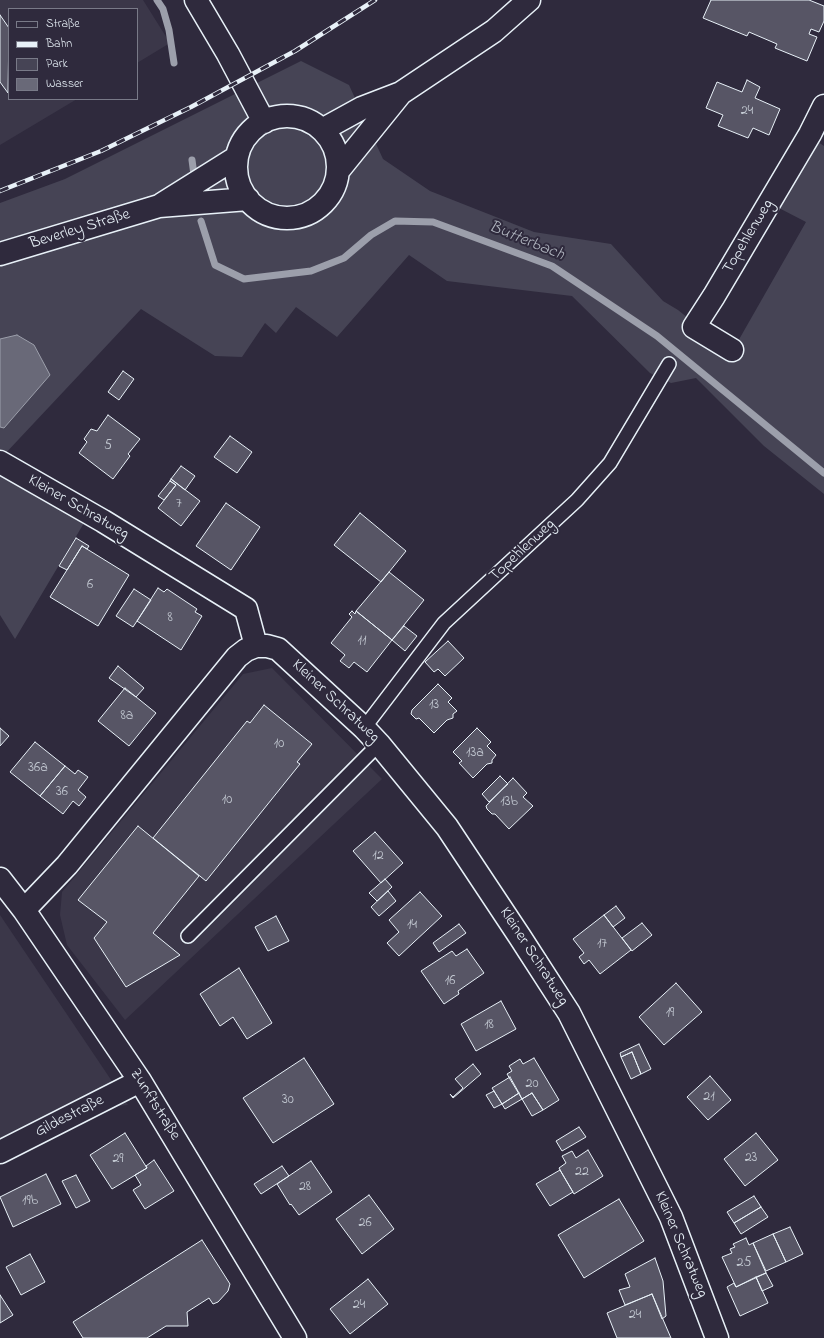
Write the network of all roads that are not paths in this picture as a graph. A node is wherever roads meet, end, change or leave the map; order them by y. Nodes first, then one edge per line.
1 (196, 0) edge
2 (529, 0) edge
3 (401, 93) junction
4 (824, 106) edge
5 (264, 122) junction
6 (322, 130) junction
7 (237, 157) junction
8 (338, 171) junction
9 (248, 199) junction
10 (159, 206) junction
11 (0, 254) edge
12 (732, 350) dead end
13 (669, 364) dead end
14 (0, 462) edge
15 (256, 646) junction
16 (364, 728) junction
17 (379, 744) junction
18 (0, 879) edge
19 (24, 910) junction
20 (188, 936) dead end
21 (140, 1081) junction
22 (0, 1152) edge
23 (295, 1338) edge
24 (717, 1338) edge

1 - 5 street
2 - 3 street
3 - 6 street
3 - 8 street
4 - 12 street, Topehlenweg
5 - 6 street
5 - 7 street
6 - 8 street
7 - 9 street
7 - 10 street, Beverley Straße
8 - 9 street
9 - 10 street, Beverley Straße
10 - 11 street, Beverley Straße
13 - 16 lane, Topehlenweg
14 - 15 street, Kleiner Schratweg
15 - 16 street, Kleiner Schratweg
15 - 19 street
16 - 17 street, Kleiner Schratweg
17 - 20 lane
17 - 24 street, Kleiner Schratweg
18 - 19 street, Zunftstraße
19 - 21 street, Zunftstraße
21 - 22 street, Gildestraße
21 - 23 street, Zunftstraße

